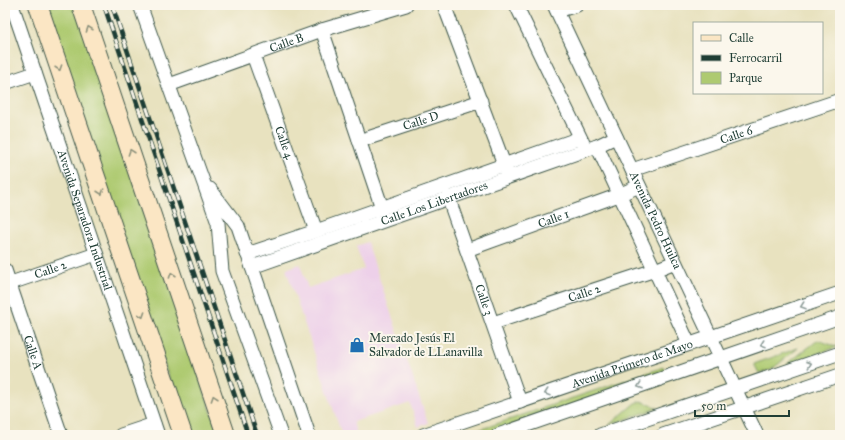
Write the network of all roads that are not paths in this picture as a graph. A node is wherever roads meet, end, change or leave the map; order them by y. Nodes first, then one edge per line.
1 (12, 5) edge
2 (38, 5) edge
3 (81, 5) edge
4 (140, 5) edge
5 (406, 5) edge
6 (444, 5) edge
7 (516, 5) edge
8 (577, 5) edge
9 (555, 8) edge
10 (372, 10) edge
11 (322, 30) junction
12 (253, 55) junction
13 (35, 73) junction
14 (5, 82) edge
15 (169, 85) junction
16 (840, 100) edge
17 (482, 101) junction
18 (616, 137) junction
19 (359, 140) junction
20 (588, 144) junction
21 (507, 170) junction
22 (632, 170) junction
23 (202, 178) junction
24 (639, 186) junction
25 (619, 194) junction
26 (448, 198) junction
27 (382, 208) junction
28 (316, 231) junction
29 (467, 250) junction
30 (96, 254) junction
31 (247, 254) junction
32 (675, 262) junction
33 (252, 268) junction
34 (5, 270) edge
35 (655, 270) junction
36 (7, 284) edge
37 (840, 293) edge
38 (840, 317) edge
39 (493, 323) junction
40 (710, 337) junction
41 (689, 344) junction
42 (840, 353) edge
43 (720, 359) junction
44 (840, 375) edge
45 (735, 389) junction
46 (520, 402) junction
47 (744, 408) junction
48 (156, 429) edge
49 (61, 435) edge
50 (121, 435) edge
51 (183, 435) edge
52 (226, 435) edge
53 (281, 435) edge
54 (309, 435) edge
55 (424, 435) edge
56 (498, 435) edge
57 (600, 435) edge
58 (663, 435) edge
59 (757, 435) edge

1 - 13 street, Avenida Separadora Industrial
2 -> 51 main road, Avenida Separadora Industrial
52 -> 3 main road
4 - 15 street
5 - 10 street, Calle B
6 - 17 street
7 - 20 street
8 - 9 street
9 - 18 street, Avenida Pedro Huilca
10 - 11 street, Calle B
11 - 12 street, Calle B
11 - 19 street
12 - 15 street, Calle B
12 - 28 street, Calle 4
13 - 14 street
13 - 30 street, Avenida Separadora Industrial
15 - 23 street
16 - 22 street, Calle 6
17 - 19 street, Calle D
17 - 21 street
18 - 20 street, Calle Los Libertadores
18 - 22 street, Avenida Pedro Huilca
19 - 27 street
20 - 21 street, Calle Los Libertadores
20 - 25 street
21 - 26 street, Calle Los Libertadores
21 - 27 street, Calle Los Libertadores
22 - 24 street, Avenida Pedro Huilca
23 - 31 street
23 - 53 street
24 - 25 street, Calle 1
24 - 32 street, Avenida Pedro Huilca
25 - 29 street, Calle 1
25 - 35 street
26 - 29 street, Calle 3
26 - 33 street, Calle Los Libertadores
27 - 28 street, Calle Los Libertadores
28 - 31 street, Calle Los Libertadores
29 - 39 street, Calle 3
30 - 36 street, Calle 2
30 - 48 street, Avenida Separadora Industrial
31 - 33 street
32 - 35 street, Calle 2
32 - 40 street, Avenida Pedro Huilca
33 - 54 street
34 - 36 street, Calle A
35 - 39 street, Calle 2
35 - 41 street
36 - 49 street, Calle A
37 -> 40 street, Avenida Primero de Mayo
38 -> 43 street, Avenida Primero de Mayo
39 - 46 street, Calle 3
40 - 41 street, Avenida Primero de Mayo
40 - 43 street, Avenida Pedro Huilca
41 -> 46 street, Avenida Primero de Mayo
45 -> 42 street
43 - 45 street, Avenida Pedro Huilca
43 -> 56 street, Avenida Primero de Mayo
44 - 47 street
45 - 47 street, Avenida Pedro Huilca
45 - 57 street
46 - 55 street, Avenida Primero de Mayo
47 - 58 street
47 - 59 street, Avenida Pedro Huilca
48 - 50 street

